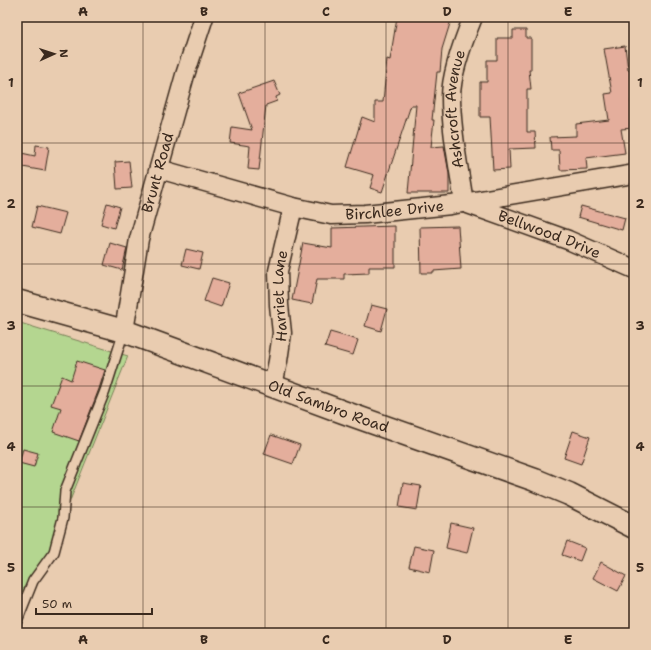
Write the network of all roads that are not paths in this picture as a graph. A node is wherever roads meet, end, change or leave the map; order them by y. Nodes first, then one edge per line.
1 (204, 17) edge
2 (473, 17) edge
3 (159, 169) junction
4 (634, 174) edge
5 (464, 203) junction
6 (293, 207) junction
7 (634, 269) edge
8 (17, 301) edge
9 (124, 331) junction
10 (273, 386) junction
11 (634, 527) edge
12 (17, 621) edge

1 - 3 street, Brunt Road
2 - 5 street, Ashcroft Avenue
3 - 6 street, Birchlee Drive
3 - 9 street, Brunt Road
4 - 5 street, Birchlee Drive
5 - 6 street, Birchlee Drive
5 - 7 street, Bellwood Drive
6 - 10 street, Harriet Lane
8 - 9 main road, Old Sambro Road
9 - 10 main road, Old Sambro Road
9 - 12 lane
10 - 11 main road, Old Sambro Road

